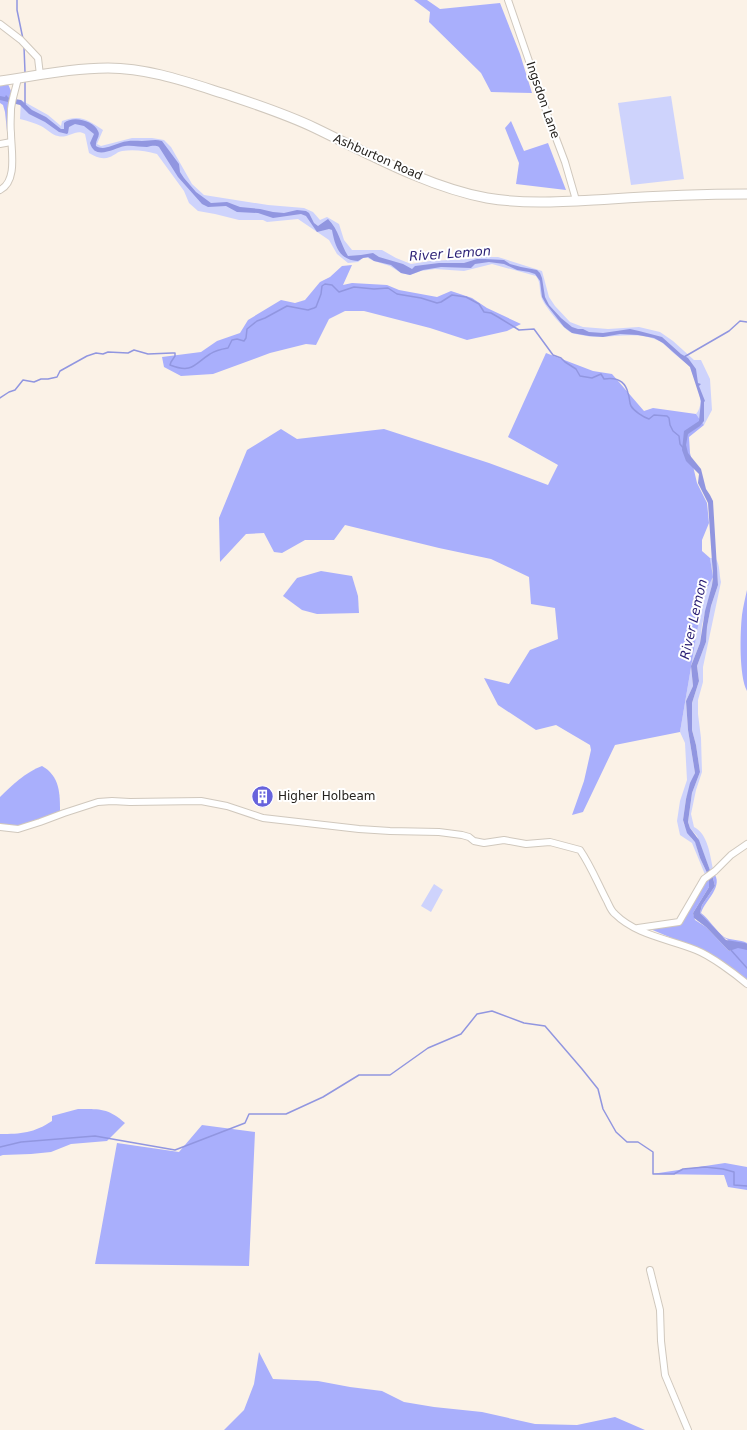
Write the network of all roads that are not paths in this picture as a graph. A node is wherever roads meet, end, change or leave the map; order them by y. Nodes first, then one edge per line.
1 (508, 0) edge
2 (0, 24) edge
3 (40, 75) junction
4 (18, 78) junction
5 (0, 81) edge
6 (11, 142) junction
7 (0, 144) edge
8 (0, 190) edge
9 (747, 194) edge
10 (576, 200) junction
11 (0, 827) edge
12 (747, 844) edge
13 (637, 929) junction
14 (747, 984) edge
15 (650, 1270) dead end
16 (688, 1430) edge

1 - 10 street, Ingsdon Lane
2 - 3 street
3 - 4 main road, Ashburton Road
3 - 10 main road, Ashburton Road
4 - 5 main road, Ashburton Road
4 - 6 street
6 - 7 street
6 - 8 street
9 - 10 main road, Ashburton Road
11 - 13 street
12 - 13 street
13 - 14 street
15 - 16 street

